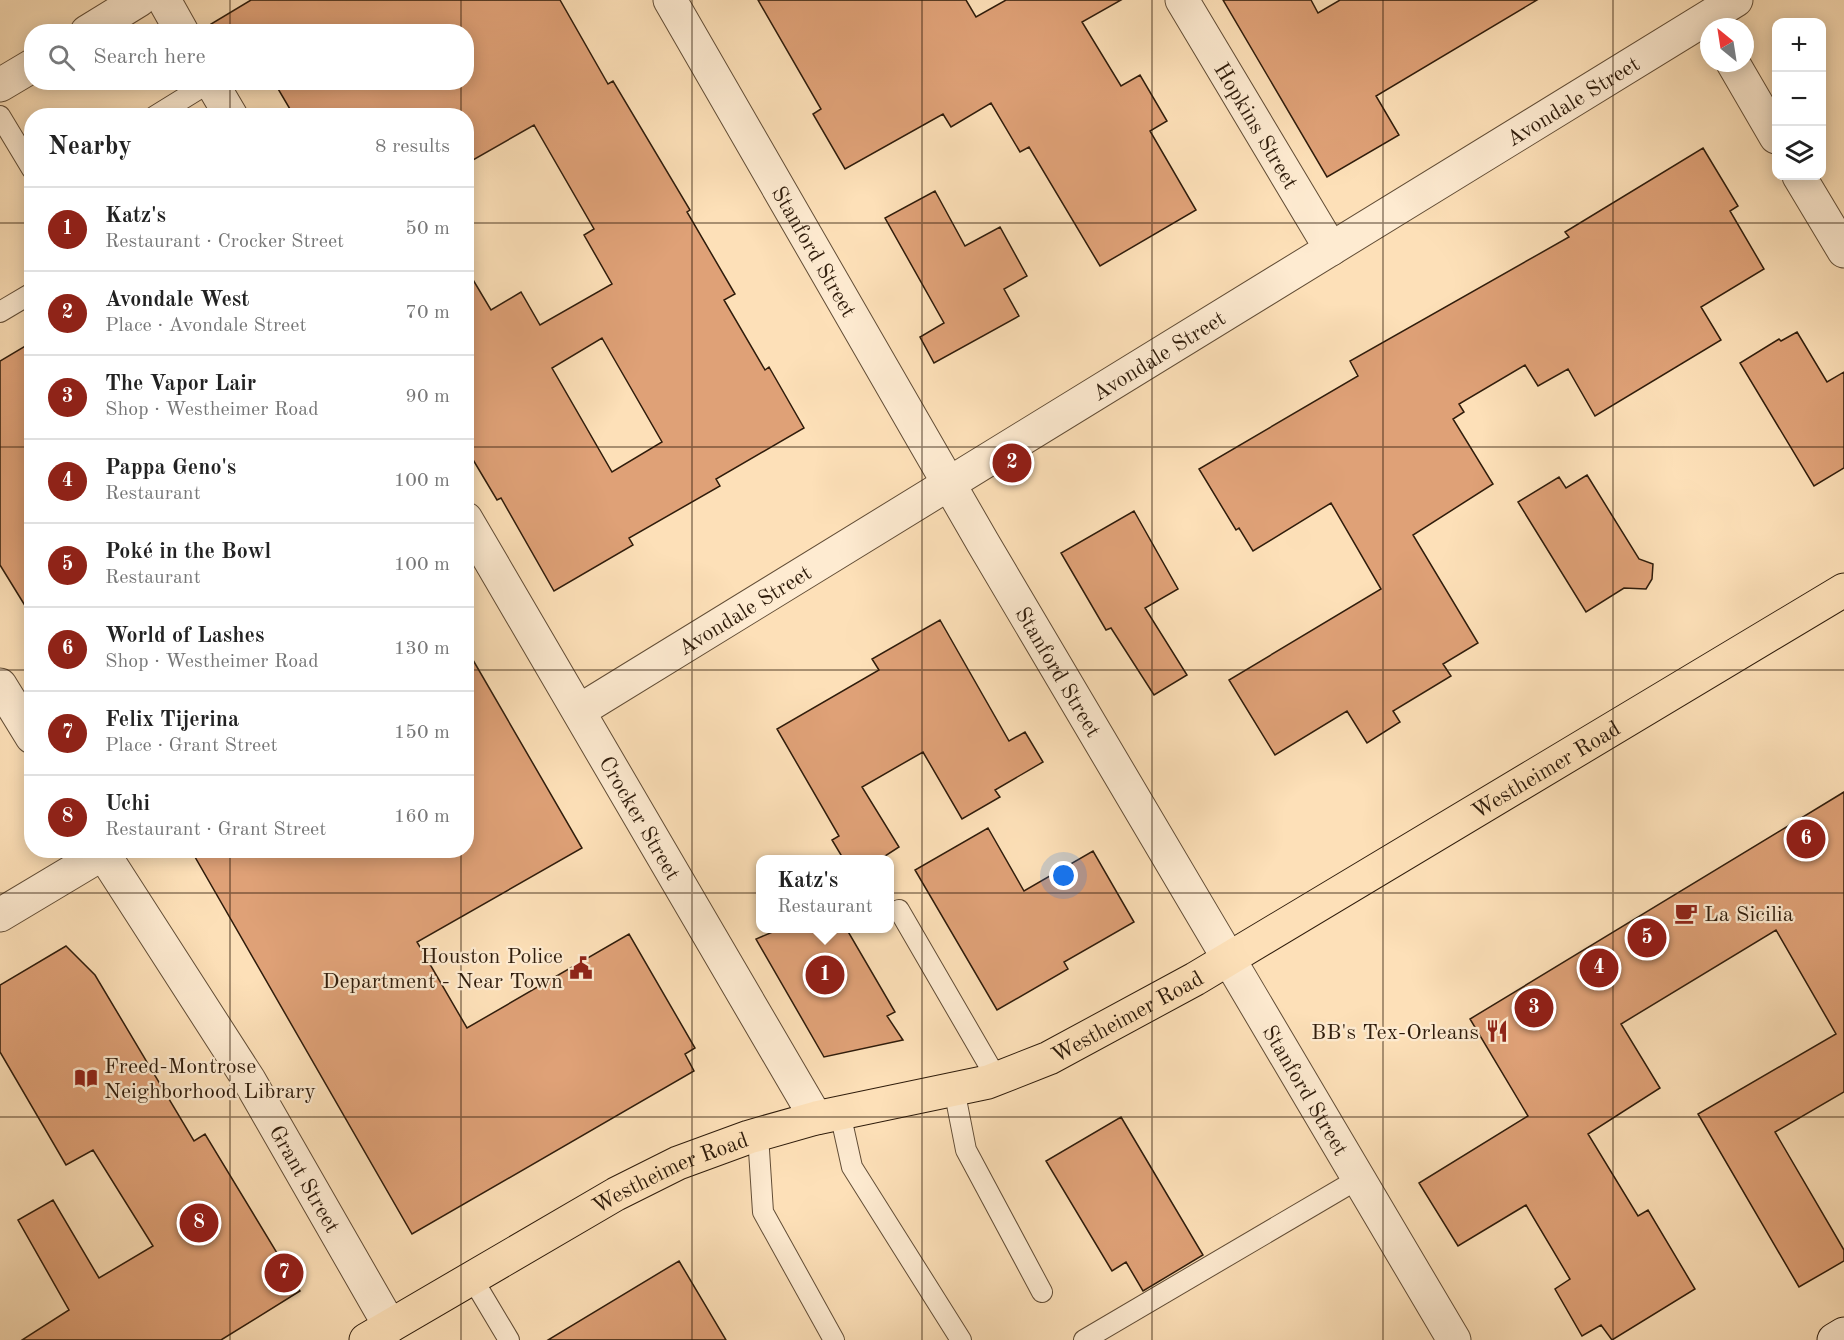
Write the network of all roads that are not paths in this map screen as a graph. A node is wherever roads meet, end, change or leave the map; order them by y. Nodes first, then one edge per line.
1 (139, 0) edge
2 (164, 0) edge
3 (670, 0) edge
4 (1182, 0) edge
5 (1736, 0) edge
6 (1704, 15) edge
7 (100, 24) edge
8 (178, 24) edge
9 (24, 71) edge
10 (1738, 72) edge
11 (0, 85) edge
12 (198, 90) edge
13 (216, 90) edge
14 (168, 108) edge
15 (226, 108) edge
16 (0, 116) edge
17 (1772, 130) edge
18 (24, 156) edge
19 (1801, 180) edge
20 (1331, 249) junction
21 (1844, 251) edge
22 (24, 298) edge
23 (0, 312) edge
24 (949, 484) junction
25 (474, 533) edge
26 (1844, 590) edge
27 (0, 684) edge
28 (579, 711) junction
29 (24, 724) edge
30 (91, 858) edge
31 (105, 858) edge
32 (899, 910) dead end
33 (0, 915) edge
34 (1228, 960) junction
35 (997, 1079) junction
36 (954, 1089) junction
37 (828, 1116) junction
38 (758, 1135) junction
39 (1358, 1179) junction
40 (472, 1278) junction
41 (1042, 1292) dead end
42 (378, 1333) edge
43 (1844, 1334) edge
44 (509, 1340) edge
45 (834, 1340) edge
46 (961, 1340) edge
47 (1084, 1340) edge
48 (1454, 1340) edge
49 (1834, 1340) edge

1 - 7 street
2 - 8 street
3 - 24 street, Stanford Street
4 - 20 street, Hopkins Street
5 - 6 street, Avondale Street
6 - 20 street, Avondale Street
9 - 11 street
10 - 17 street
12 - 14 lane
13 - 15 street
16 - 18 lane
19 - 21 street
20 - 24 street, Avondale Street
22 - 23 lane
24 - 28 street, Avondale Street
24 - 34 street, Stanford Street
25 - 28 street, Crocker Street
26 - 34 main road, Westheimer Road
27 - 29 street
28 - 37 street, Crocker Street
30 - 33 street
31 - 42 street, Grant Street
32 - 35 lane
34 - 35 main road, Westheimer Road
34 - 39 street, Stanford Street
35 - 36 main road, Westheimer Road
36 - 37 main road, Westheimer Road
36 - 41 lane
37 - 38 main road, Westheimer Road
37 - 46 lane
38 - 40 main road, Westheimer Road
38 - 45 lane
39 - 47 lane
39 - 48 street, Stanford Street
40 - 42 main road, Westheimer Road
40 - 44 lane
43 - 49 street

